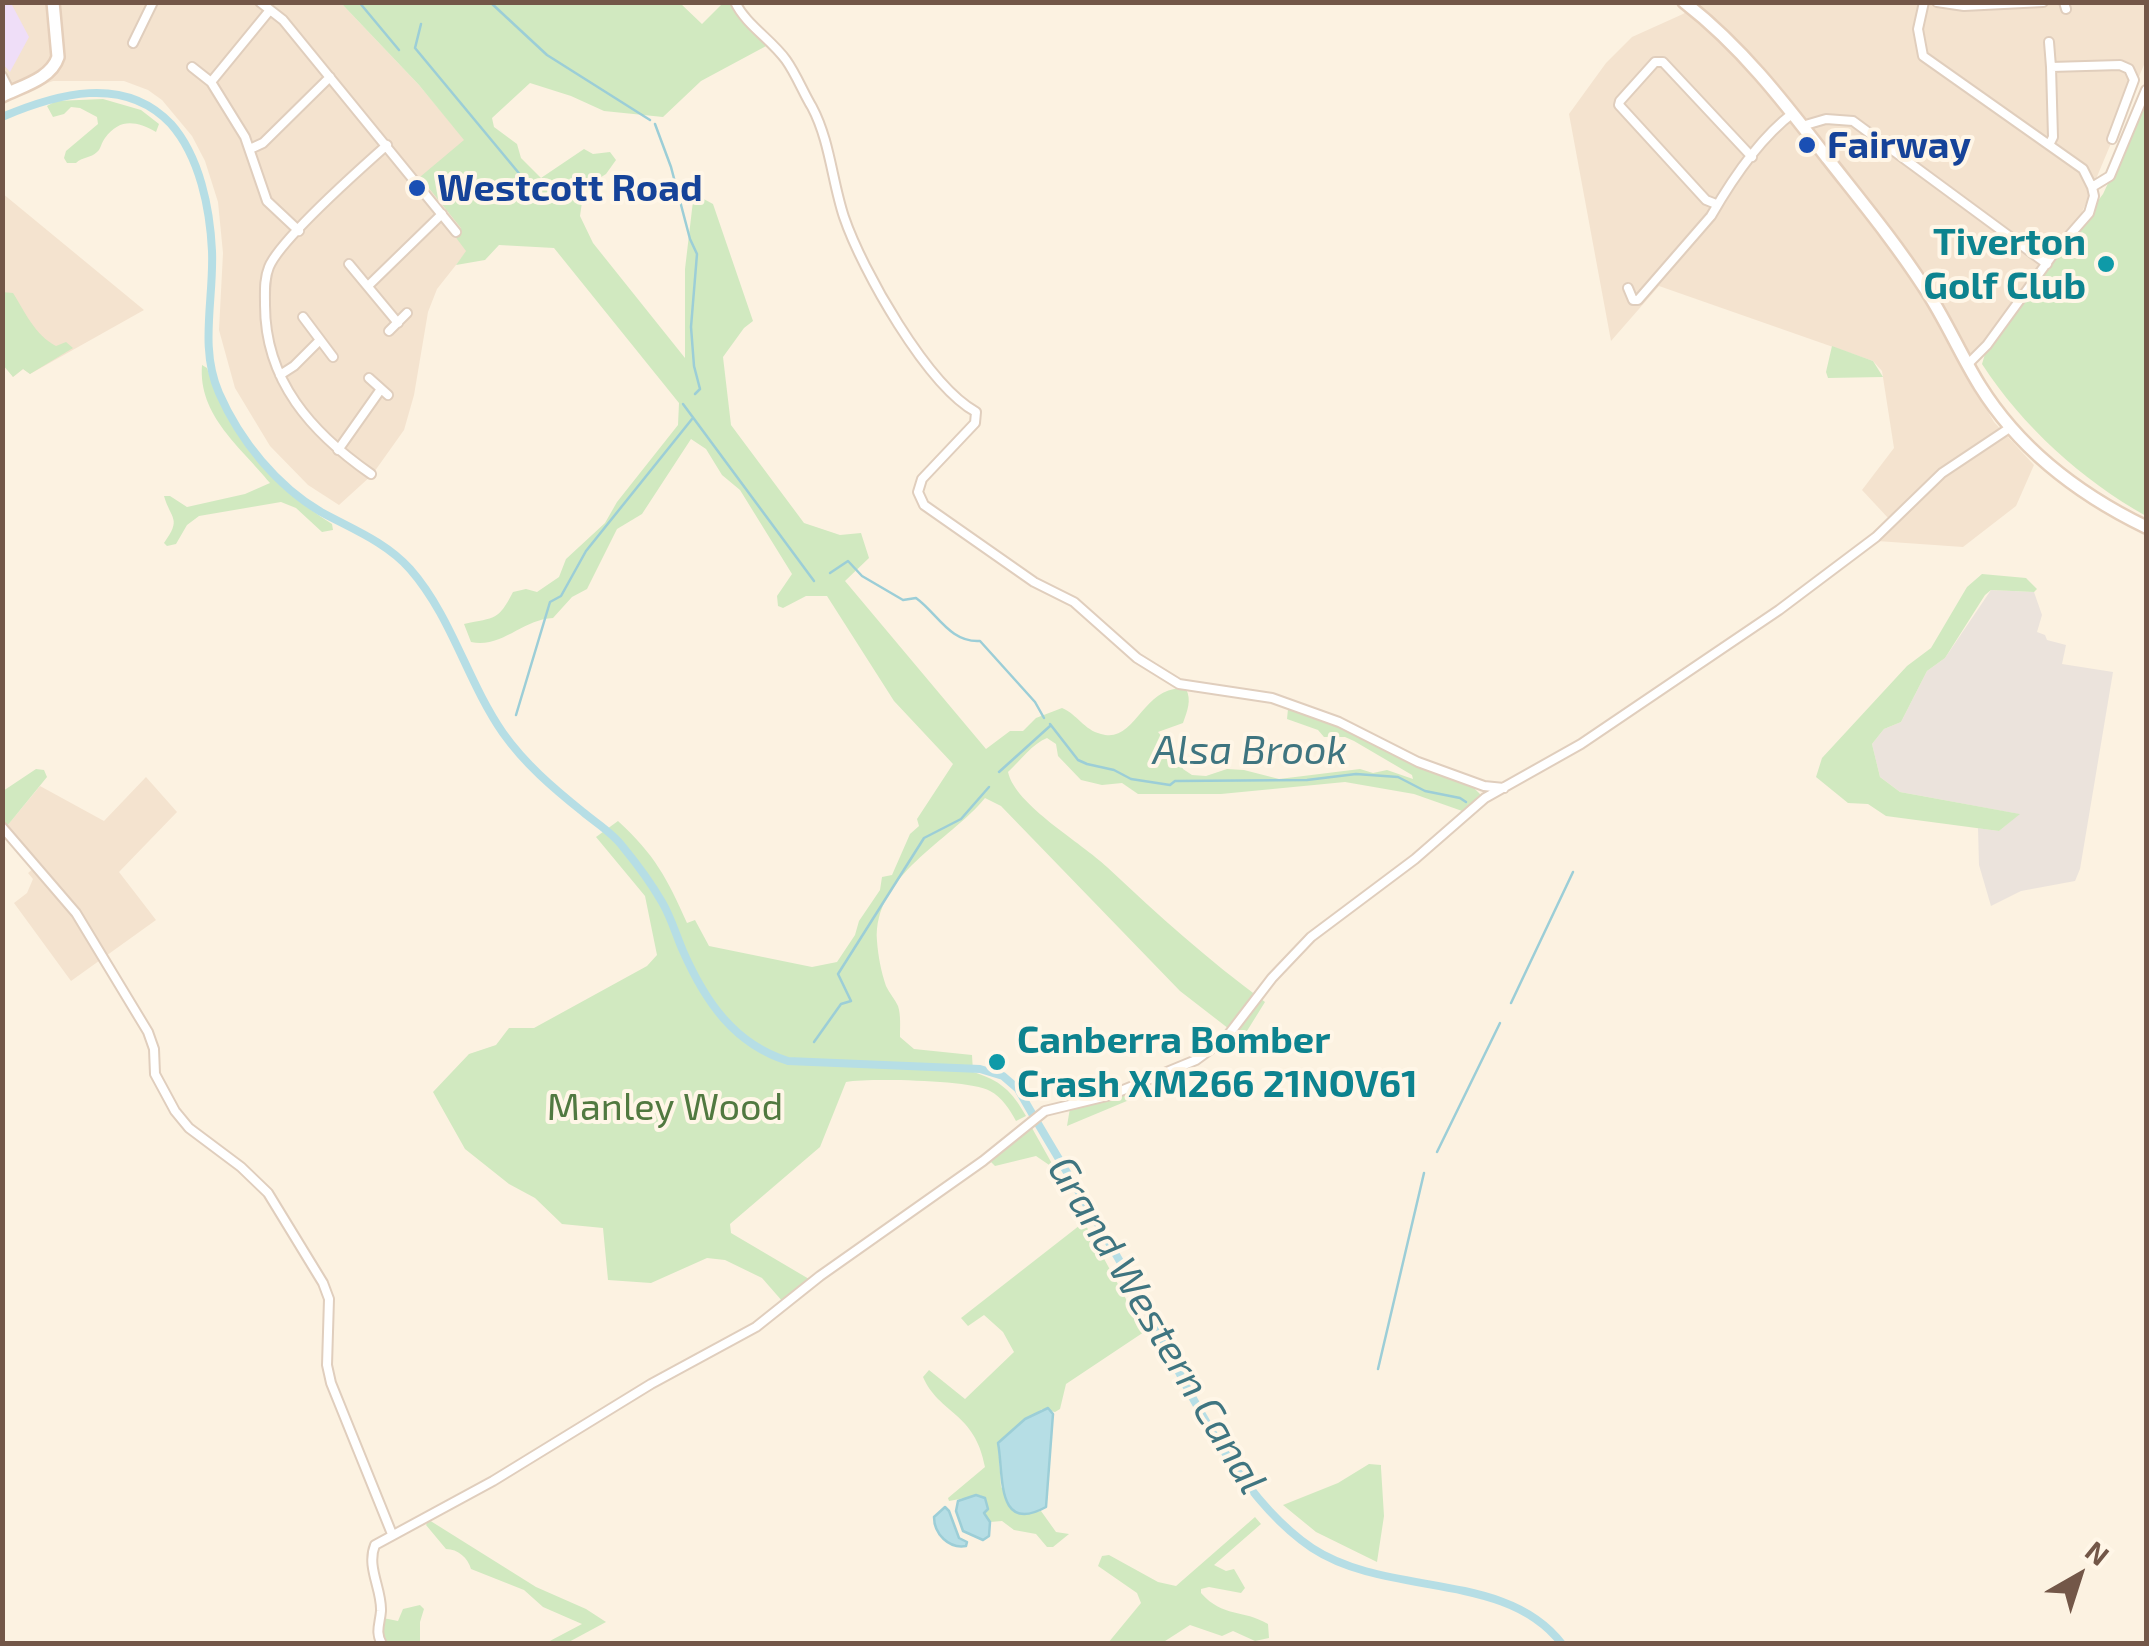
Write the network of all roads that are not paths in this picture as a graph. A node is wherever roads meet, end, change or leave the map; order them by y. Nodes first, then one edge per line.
1 (54, 2) edge
2 (153, 2) edge
3 (260, 2) edge
4 (735, 2) edge
5 (1924, 2) edge
6 (1937, 2) edge
7 (2043, 2) edge
8 (1688, 4) edge
9 (270, 10) junction
10 (2050, 42) dead end
11 (132, 43) dead end
12 (192, 67) dead end
13 (2051, 67) junction
14 (2, 76) edge
15 (330, 77) junction
16 (211, 82) junction
17 (2146, 90) edge
18 (6, 94) edge
19 (1793, 113) junction
20 (2106, 121) dead end
21 (1802, 126) junction
22 (2117, 126) junction
23 (2112, 139) dead end
24 (387, 145) junction
25 (2049, 145) junction
26 (250, 149) junction
27 (1752, 157) junction
28 (2092, 187) junction
29 (1716, 204) junction
30 (442, 214) junction
31 (299, 231) junction
32 (456, 232) dead end
33 (349, 264) dead end
34 (2046, 264) junction
35 (368, 286) junction
36 (1628, 288) dead end
37 (407, 313) dead end
38 (303, 317) dead end
39 (398, 322) junction
40 (389, 332) dead end
41 (320, 340) junction
42 (333, 357) dead end
43 (1968, 365) junction
44 (280, 376) junction
45 (369, 378) dead end
46 (2011, 428) junction
47 (338, 450) junction
48 (371, 474) dead end
49 (2146, 527) edge
50 (1484, 786) junction
51 (1504, 788) junction
52 (1485, 798) junction
53 (2, 827) edge
54 (392, 1534) junction
55 (382, 1644) edge

1 - 18 street
2 - 11 street
3 - 9 street
4 - 50 street
5 - 25 street
6 - 7 street
8 - 19 street
9 - 15 street
9 - 16 street
10 - 13 street
12 - 16 street
13 - 22 street
13 - 25 street
14 - 18 street
15 - 24 street
15 - 26 street
16 - 26 street
17 - 28 street
19 - 21 street
19 - 27 street
20 - 22 street
21 - 34 street
21 - 43 street
22 - 23 street
24 - 30 street
24 - 31 street
25 - 28 street
26 - 31 street
27 - 29 street
27 - 29 street
28 - 34 street
29 - 36 street
30 - 32 street
30 - 35 street
31 - 44 street
33 - 35 street
34 - 43 street
35 - 39 street
37 - 39 street
38 - 41 street
39 - 40 street
41 - 42 street
41 - 44 street
43 - 46 street
44 - 47 street
45 - 47 street
46 - 49 street
46 - 51 street
47 - 48 street
50 - 51 street
50 - 52 street
51 - 52 street
52 - 54 street
53 - 54 street
54 - 55 street

